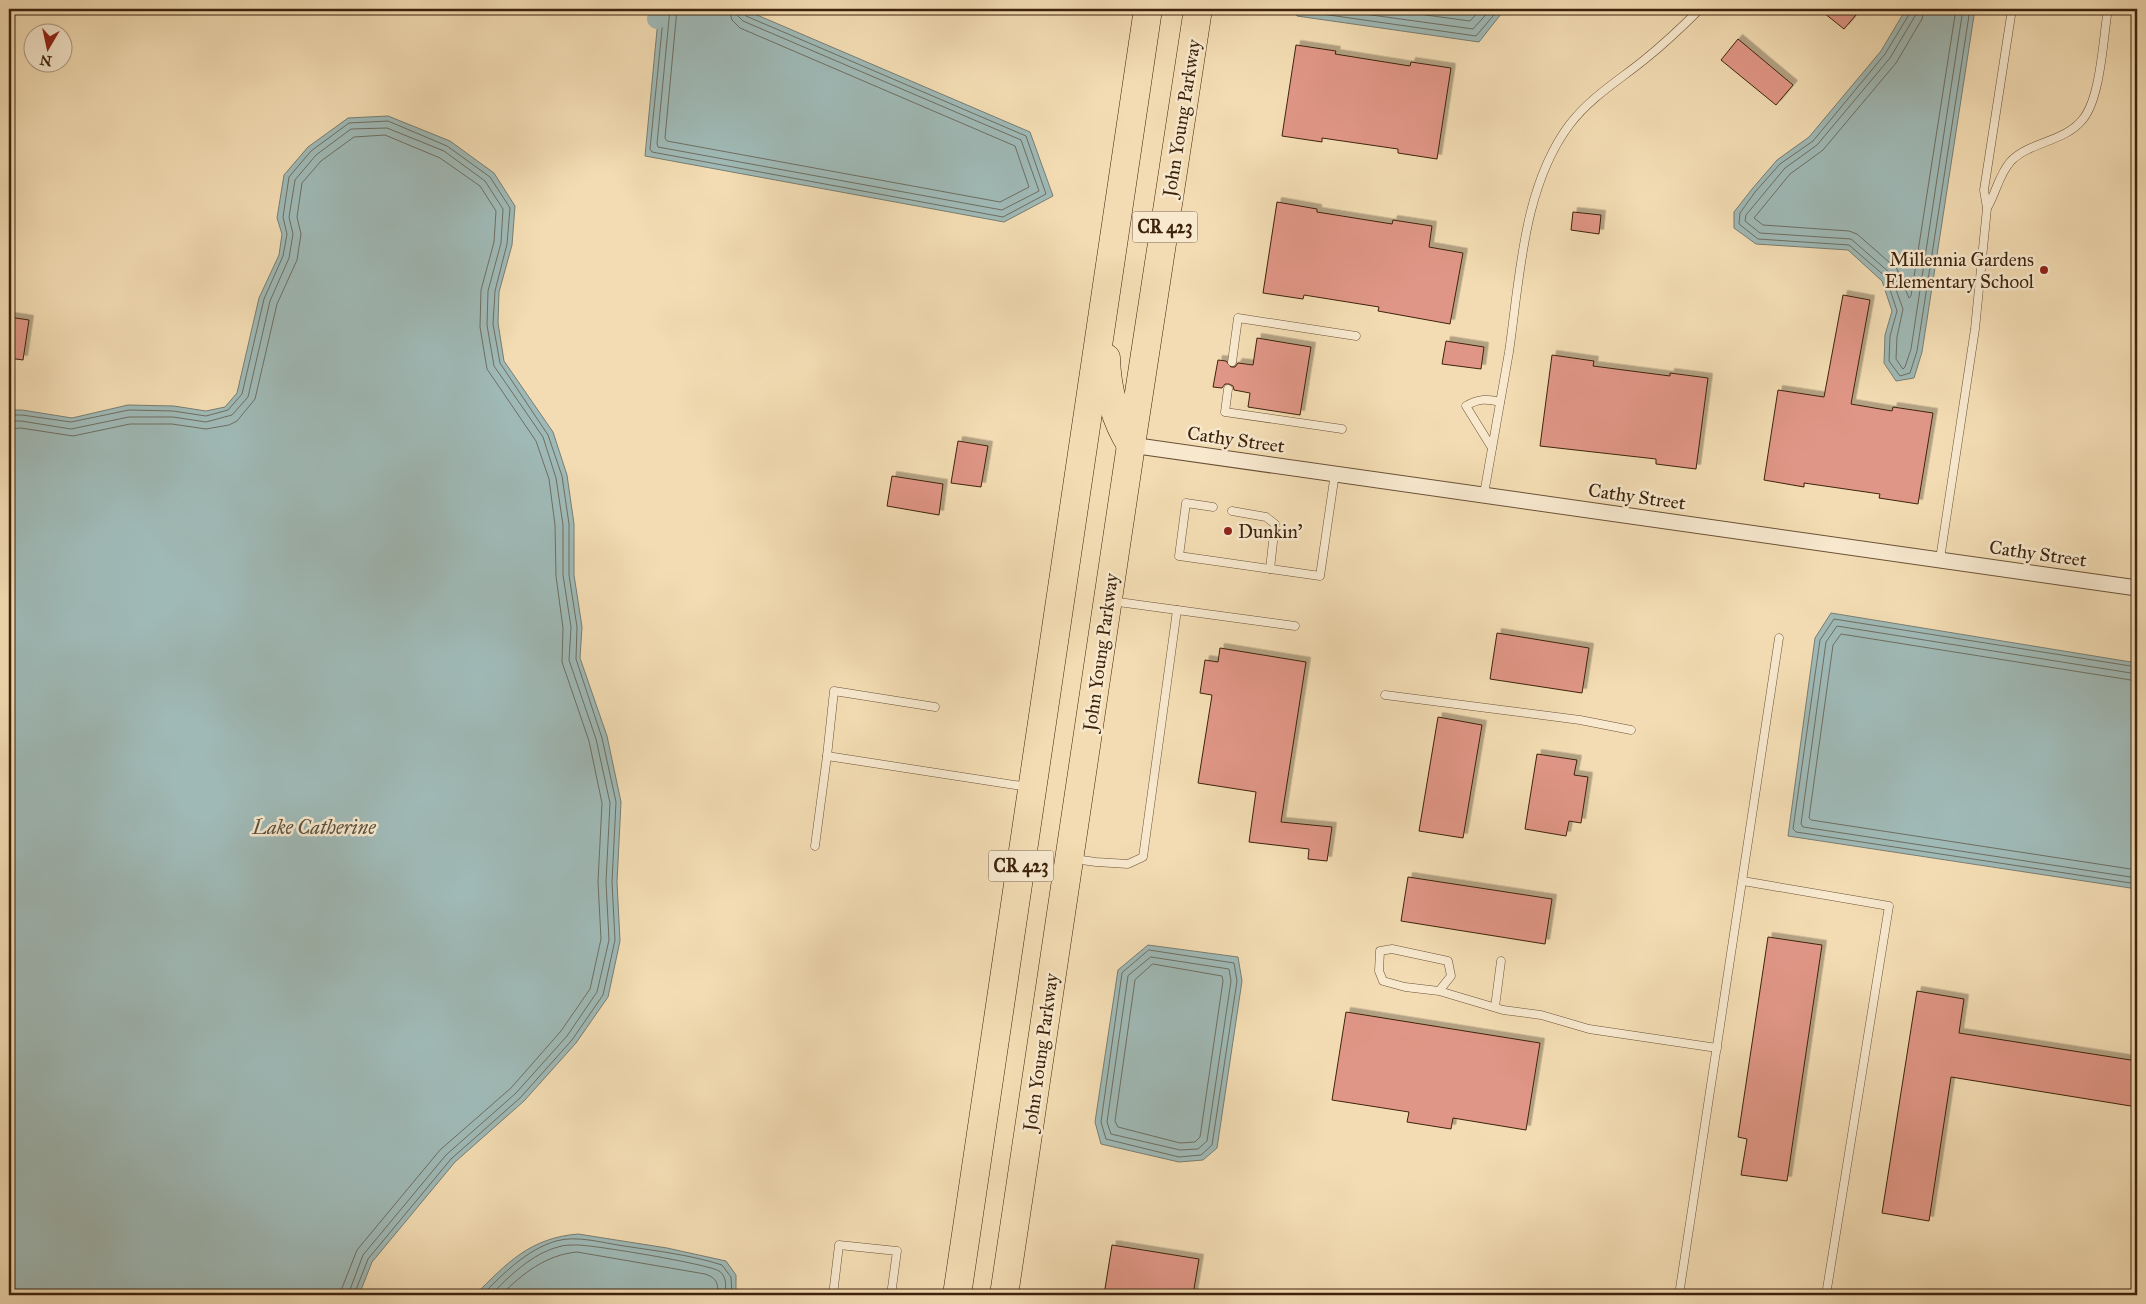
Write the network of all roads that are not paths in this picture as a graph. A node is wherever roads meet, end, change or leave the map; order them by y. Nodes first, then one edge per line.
1 (1148, 9) edge
2 (1198, 9) edge
3 (1700, 9) edge
4 (2012, 9) edge
5 (2108, 9) edge
6 (1987, 208) junction
7 (1104, 309) junction
8 (1356, 336) dead end
9 (1232, 362) dead end
10 (1228, 389) dead end
11 (1500, 402) junction
12 (1342, 429) dead end
13 (1131, 445) junction
14 (1492, 448) junction
15 (1335, 473) junction
16 (1484, 494) junction
17 (1213, 508) dead end
18 (1232, 511) dead end
19 (1940, 559) junction
20 (1270, 569) junction
21 (2137, 588) edge
22 (1108, 600) junction
23 (1177, 610) junction
24 (1295, 626) dead end
25 (1779, 638) dead end
26 (1385, 695) dead end
27 (935, 707) dead end
28 (1631, 730) dead end
29 (827, 756) junction
30 (1033, 788) junction
31 (815, 846) dead end
32 (1069, 858) junction
33 (1742, 881) junction
34 (1501, 961) dead end
35 (1439, 992) junction
36 (1495, 1007) junction
37 (1717, 1048) junction
38 (833, 1295) edge
39 (890, 1295) edge
40 (958, 1295) edge
41 (1004, 1295) edge
42 (1680, 1295) edge
43 (1826, 1295) edge

1 - 7 highway, CR 423
2 - 13 highway, John Young Parkway / CR 423
3 - 11 lane
4 - 6 lane
5 - 6 lane
6 - 19 lane
7 - 13 highway
7 - 30 highway, CR 423
8 - 9 lane
10 - 12 lane
11 - 14 lane
11 - 14 lane
13 - 15 street, Cathy Street
13 - 22 highway, John Young Parkway / CR 423
14 - 16 lane
15 - 16 street, Cathy Street
15 - 20 lane
16 - 19 street, Cathy Street
17 - 20 lane
18 - 20 lane
19 - 21 street, Cathy Street
22 - 23 lane
22 - 32 highway, John Young Parkway / CR 423
23 - 24 lane
23 - 32 lane
25 - 33 lane
26 - 28 lane
27 - 29 lane
29 - 30 lane
29 - 31 lane
30 - 40 highway, CR 423
32 - 41 highway, John Young Parkway / CR 423
33 - 37 lane
33 - 43 lane
34 - 36 lane
35 - 35 lane
35 - 36 lane
36 - 37 lane
37 - 42 lane
38 - 39 lane

